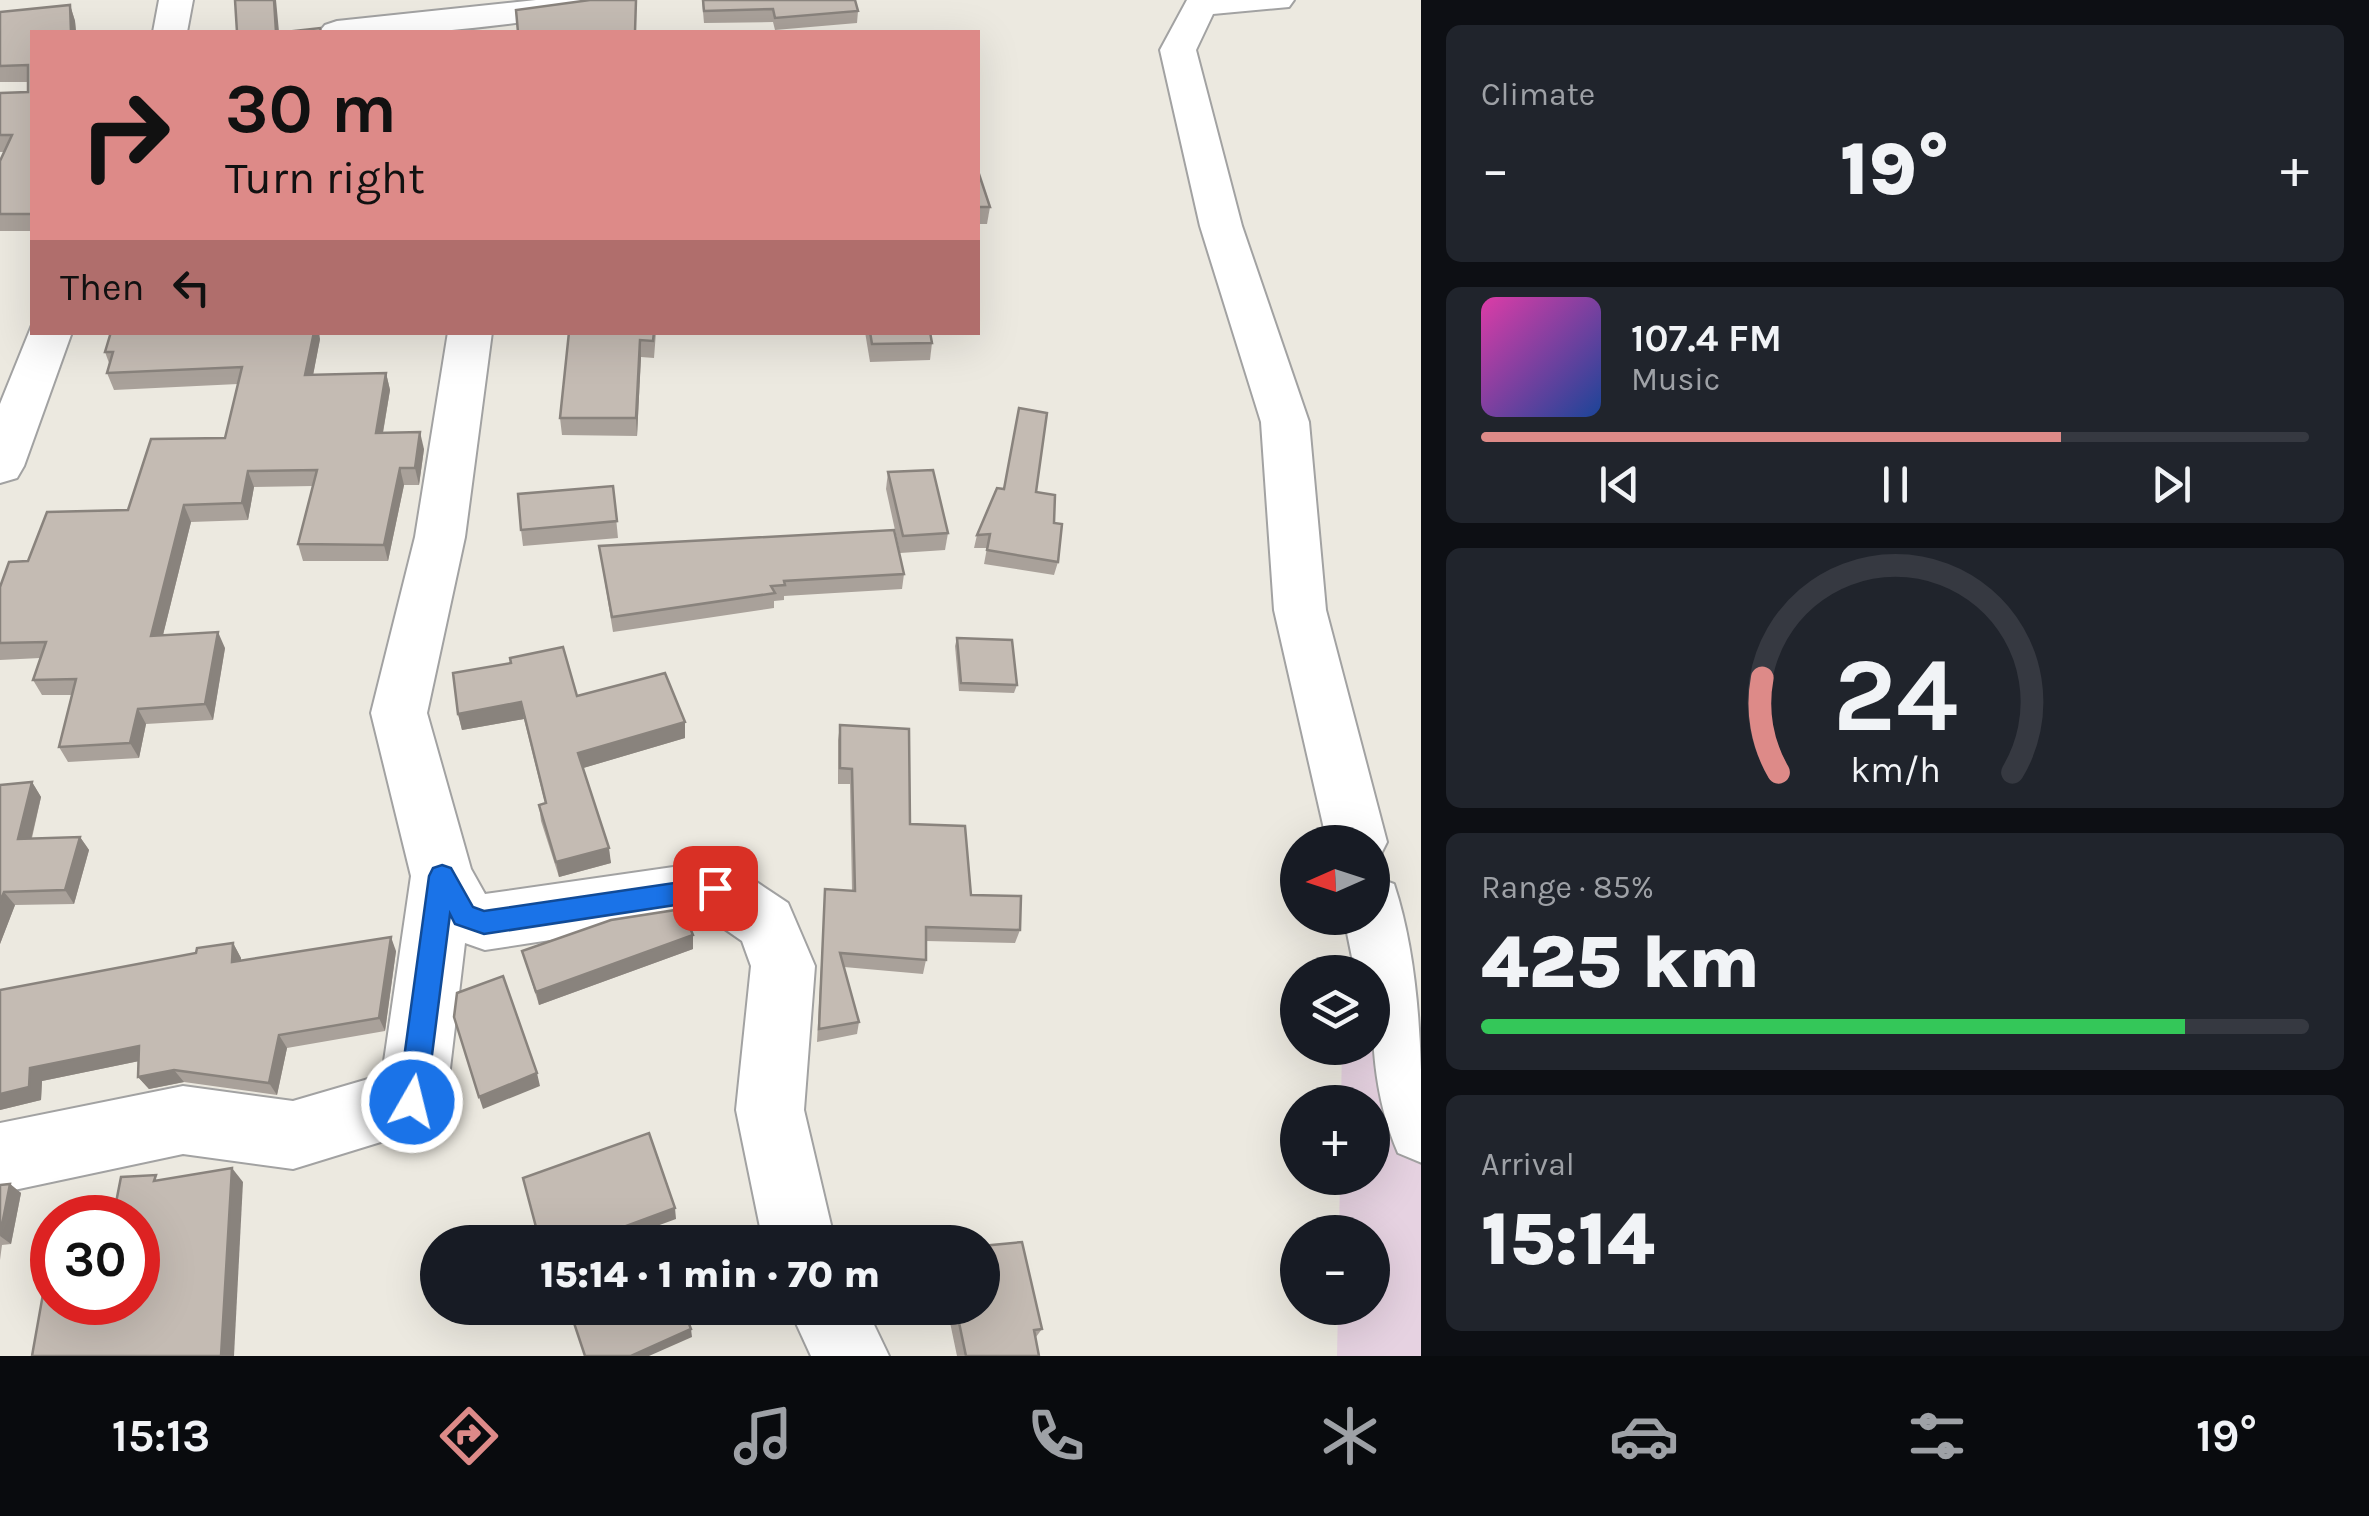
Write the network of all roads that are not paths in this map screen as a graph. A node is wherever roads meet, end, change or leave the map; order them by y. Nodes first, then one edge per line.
1 (176, 0) edge
2 (606, 0) edge
3 (1277, 0) edge
4 (562, 3) edge
5 (491, 25) edge
6 (170, 30) edge
7 (381, 30) edge
8 (49, 335) edge
9 (470, 335) edge
10 (0, 466) edge
11 (1354, 825) edge
12 (442, 876) junction
13 (1379, 935) edge
14 (1421, 1124) edge
15 (0, 1158) edge
16 (794, 1225) edge
17 (835, 1325) edge
18 (852, 1356) edge

1 - 6 street
2 - 4 street
3 - 11 street
4 - 5 street
5 - 7 street
8 - 10 street
9 - 12 street
12 - 15 street
12 - 16 street
13 - 14 street
17 - 18 street

